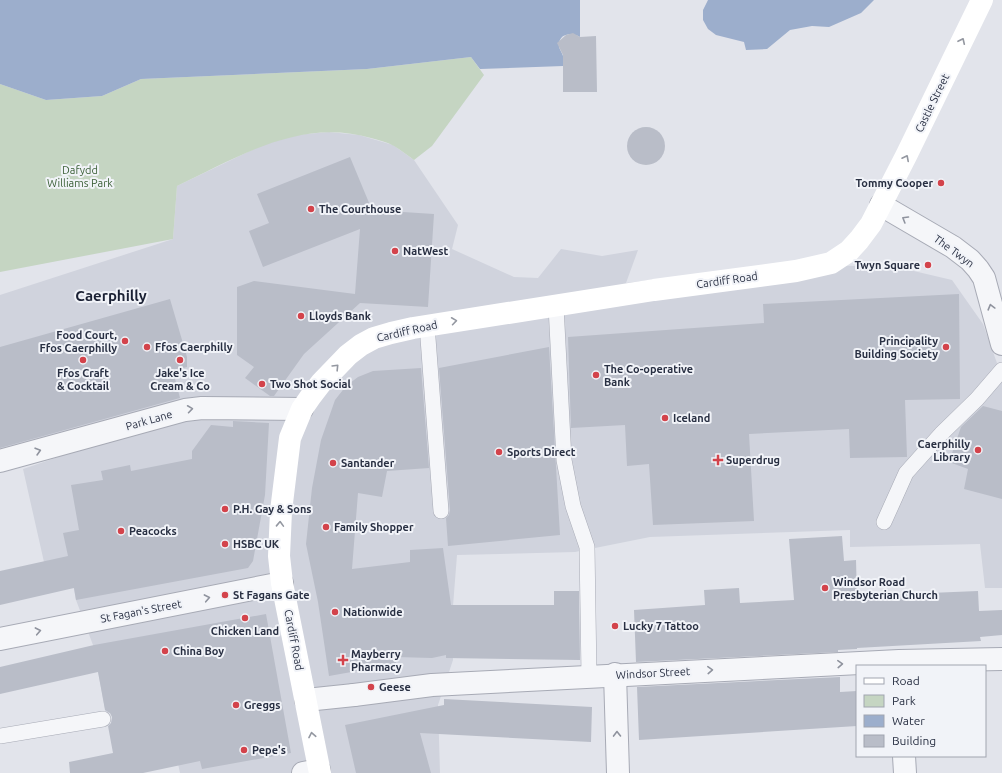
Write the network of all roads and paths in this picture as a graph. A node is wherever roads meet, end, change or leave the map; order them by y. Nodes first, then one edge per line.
1 (982, 0) edge
2 (881, 205) junction
3 (556, 306) junction
4 (427, 326) junction
5 (1002, 344) edge
6 (1002, 370) edge
7 (302, 409) junction
8 (0, 461) edge
9 (441, 511) dead end
10 (884, 522) dead end
11 (282, 583) junction
12 (0, 639) edge
13 (1002, 659) edge
14 (899, 663) edge
15 (615, 674) junction
16 (589, 676) junction
17 (306, 700) junction
18 (103, 719) dead end
19 (0, 736) edge
20 (904, 757) edge
21 (314, 772) edge
22 (618, 773) edge
23 (905, 773) edge

2 -> 1 main road, Castle Street
2 - 3 main road, Cardiff Road
5 -> 2 street, The Twyn
4 -> 3 main road, Cardiff Road
3 - 16 lane
7 -> 4 main road, Cardiff Road
4 - 9 lane
6 - 10 lane
8 -> 7 street, Park Lane
11 -> 7 main road, Cardiff Road
12 -> 11 street, St Fagan's Street
11 - 17 main road, Cardiff Road
13 - 14 street, Windsor Street
15 -> 14 street, Windsor Street
15 - 16 street, Windsor Street
22 -> 15 street
16 - 17 street, Windsor Street
21 -> 17 main road, Cardiff Road
18 - 19 lane
20 - 23 street

